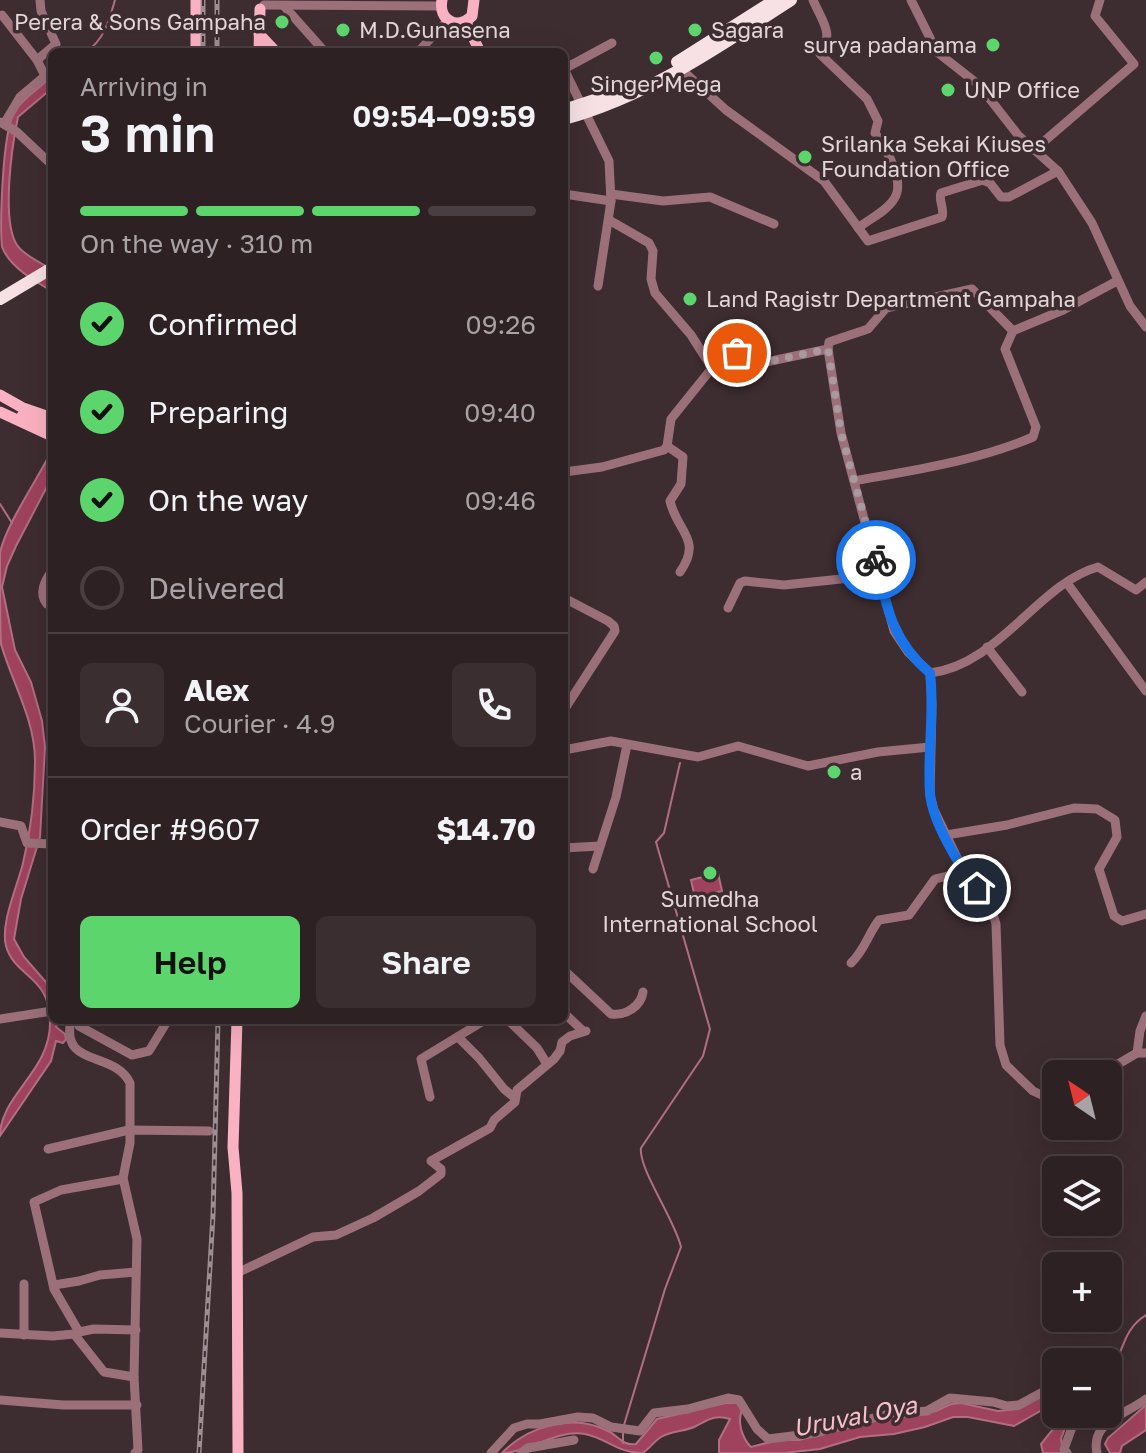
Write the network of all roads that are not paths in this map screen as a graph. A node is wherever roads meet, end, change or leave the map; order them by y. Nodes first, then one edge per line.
1 (40, 0) edge
2 (196, 0) edge
3 (775, 0) edge
4 (791, 0) edge
5 (813, 0) edge
6 (911, 0) edge
7 (1100, 0) edge
8 (476, 2) edge
9 (442, 3) edge
10 (262, 4) edge
11 (381, 4) edge
12 (284, 6) junction
13 (2, 15) dead end
14 (448, 20) junction
15 (466, 22) junction
16 (259, 34) junction
17 (612, 43) dead end
18 (51, 48) edge
19 (196, 48) edge
20 (259, 48) edge
21 (272, 48) edge
22 (321, 48) edge
23 (422, 48) edge
24 (478, 48) edge
25 (48, 51) edge
26 (37, 60) junction
27 (679, 65) junction
28 (568, 67) edge
29 (568, 77) edge
30 (583, 109) junction
31 (568, 110) edge
32 (568, 117) edge
33 (4, 124) edge
34 (1034, 150) junction
35 (48, 161) edge
36 (1058, 171) junction
37 (568, 194) edge
38 (611, 198) junction
39 (609, 220) junction
40 (774, 224) dead end
41 (858, 228) junction
42 (48, 271) edge
43 (1117, 281) junction
44 (598, 286) dead end
45 (0, 299) edge
46 (1146, 327) edge
47 (1013, 331) junction
48 (828, 349) junction
49 (712, 368) junction
50 (0, 394) edge
51 (0, 405) edge
52 (48, 410) edge
53 (0, 412) edge
54 (30, 415) junction
55 (48, 417) edge
56 (48, 424) edge
57 (48, 434) edge
58 (667, 446) junction
59 (568, 471) edge
60 (854, 481) junction
61 (680, 572) dead end
62 (879, 575) junction
63 (48, 578) edge
64 (1146, 582) edge
65 (1067, 583) junction
66 (568, 600) edge
67 (48, 602) edge
68 (728, 608) dead end
69 (987, 647) junction
70 (930, 673) junction
71 (1146, 691) edge
72 (1022, 692) dead end
73 (568, 704) edge
74 (627, 745) junction
75 (930, 747) junction
76 (568, 749) edge
77 (0, 822) edge
78 (946, 835) junction
79 (48, 844) edge
80 (599, 846) junction
81 (568, 848) edge
82 (593, 869) dead end
83 (964, 872) junction
84 (1146, 914) edge
85 (851, 963) dead end
86 (568, 974) edge
87 (643, 992) dead end
88 (48, 1011) edge
89 (1146, 1016) edge
90 (568, 1017) edge
91 (0, 1019) edge
92 (70, 1024) edge
93 (79, 1024) edge
94 (166, 1024) edge
95 (237, 1024) edge
96 (479, 1024) edge
97 (512, 1024) edge
98 (458, 1037) junction
99 (1142, 1053) edge
100 (1122, 1063) edge
101 (547, 1064) junction
102 (1042, 1095) edge
103 (430, 1097) dead end
104 (515, 1098) junction
105 (129, 1130) junction
106 (209, 1131) dead end
107 (48, 1149) dead end
108 (123, 1179) junction
109 (136, 1272) junction
110 (237, 1273) junction
111 (24, 1284) dead end
112 (54, 1285) junction
113 (136, 1330) junction
114 (0, 1333) edge
115 (24, 1335) junction
116 (134, 1377) junction
117 (1042, 1391) edge
118 (1146, 1399) edge
119 (0, 1400) edge
120 (137, 1405) junction
121 (1072, 1428) edge
122 (574, 1440) dead end
123 (135, 1453) edge
124 (238, 1453) edge
125 (491, 1453) edge
126 (521, 1453) edge
127 (1067, 1453) edge
128 (1097, 1453) edge

1 - 18 street
2 - 19 main road
3 - 27 highway
4 - 27 highway
5 - 41 street
6 - 34 street
7 - 34 street
8 - 15 main road
9 - 11 street
9 - 14 main road
10 - 12 street
10 - 16 main road
11 - 12 street
12 - 22 street
13 - 26 street
14 - 15 main road
14 - 23 street
15 - 24 main road
16 - 20 main road
16 - 21 main road
17 - 28 street
25 - 26 street
26 - 33 street
27 - 30 highway
27 - 41 street
29 - 30 street
30 - 31 highway
30 - 32 highway
30 - 38 street
33 - 35 street
34 - 36 street
36 - 41 street
36 - 43 street
37 - 38 street
38 - 39 street
38 - 40 street
39 - 44 street
39 - 49 street
42 - 45 highway
43 - 46 street
43 - 47 street
47 - 48 street
47 - 60 street
48 - 49 street
48 - 60 street
49 - 58 street
50 - 52 main road
50 - 54 main road
51 - 54 main road
53 - 57 main road
54 - 55 main road
54 - 56 main road
58 - 59 street
58 - 61 street
60 - 62 street
62 - 68 street
62 - 70 street
63 - 67 street
64 - 65 street
65 - 69 street
65 - 71 street
66 - 73 street
69 - 70 street
69 - 72 street
70 - 75 street
74 - 75 street
74 - 76 street
74 - 80 street
75 - 78 street
77 - 79 street
78 - 83 street
78 - 84 street
80 - 81 street
80 - 82 street
83 - 85 street
83 - 102 street
86 - 87 street
88 - 91 street
89 - 99 street
90 - 101 street
92 - 105 street
93 - 94 street
95 - 110 main road
96 - 98 street
97 - 101 street
98 - 103 street
98 - 104 street
99 - 100 street
101 - 104 street
104 - 110 street
105 - 106 street
105 - 107 street
105 - 108 street
108 - 109 street
108 - 112 street
109 - 112 street
109 - 113 street
110 - 124 main road
111 - 115 street
112 - 113 street
113 - 116 street
114 - 115 street
115 - 116 street
116 - 120 street
117 - 125 street
118 - 128 street
119 - 120 street
120 - 123 street
121 - 127 street
122 - 126 street

